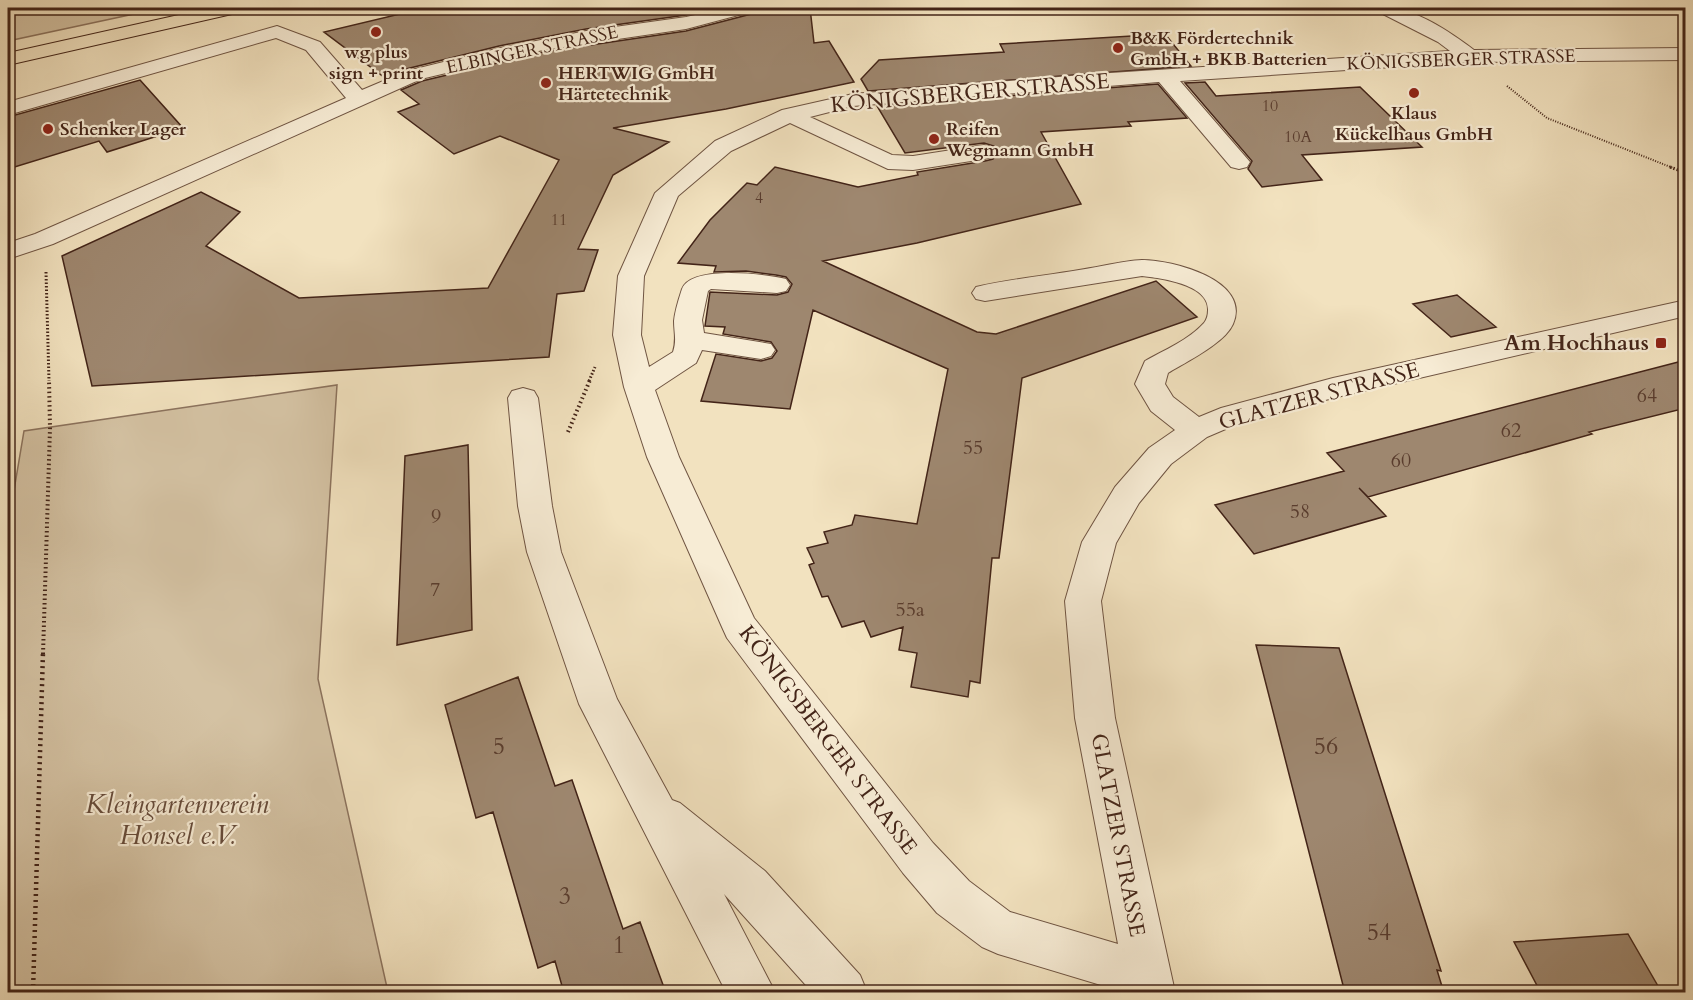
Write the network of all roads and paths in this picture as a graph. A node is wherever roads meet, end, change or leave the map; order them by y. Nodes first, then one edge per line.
1 (232, 8) edge
2 (744, 8) edge
3 (1385, 8) edge
4 (1686, 54) edge
5 (1469, 56) junction
6 (8, 59) edge
7 (1166, 76) junction
8 (358, 99) junction
9 (8, 109) edge
10 (790, 115) junction
11 (984, 152) dead end
12 (1239, 162) dead end
13 (1686, 173) edge
14 (44, 238) junction
15 (8, 251) edge
16 (777, 285) dead end
17 (985, 293) dead end
18 (1686, 308) edge
19 (627, 335) junction
20 (691, 340) junction
21 (761, 350) dead end
22 (639, 387) junction
23 (523, 398) dead end
24 (1196, 430) junction
25 (567, 434) dead end
26 (655, 808) junction
27 (1149, 984) edge
28 (33, 993) edge
29 (751, 993) edge
30 (843, 993) edge

1 - 6 main road
2 - 8 street, ELBINGER STRASSE
3 - 5 street
4 - 5 street, KÖNIGSBERGER STRASSE
5 - 7 street, KÖNIGSBERGER STRASSE
5 - 13 path
7 - 10 street, KÖNIGSBERGER STRASSE
7 - 12 street
8 - 9 street
8 - 14 street, ELBINGER STRASSE
10 - 11 street
10 - 19 street, KÖNIGSBERGER STRASSE
14 - 15 street, ELBINGER STRASSE
14 - 28 path
16 - 20 street
17 - 24 street
18 - 24 street, GLATZER STRASSE
19 - 22 street, KÖNIGSBERGER STRASSE
19 - 25 path
20 - 21 street
20 - 22 street
22 - 27 street, KÖNIGSBERGER STRASSE
23 - 26 street
24 - 27 street, GLATZER STRASSE
26 - 29 street
26 - 30 street

